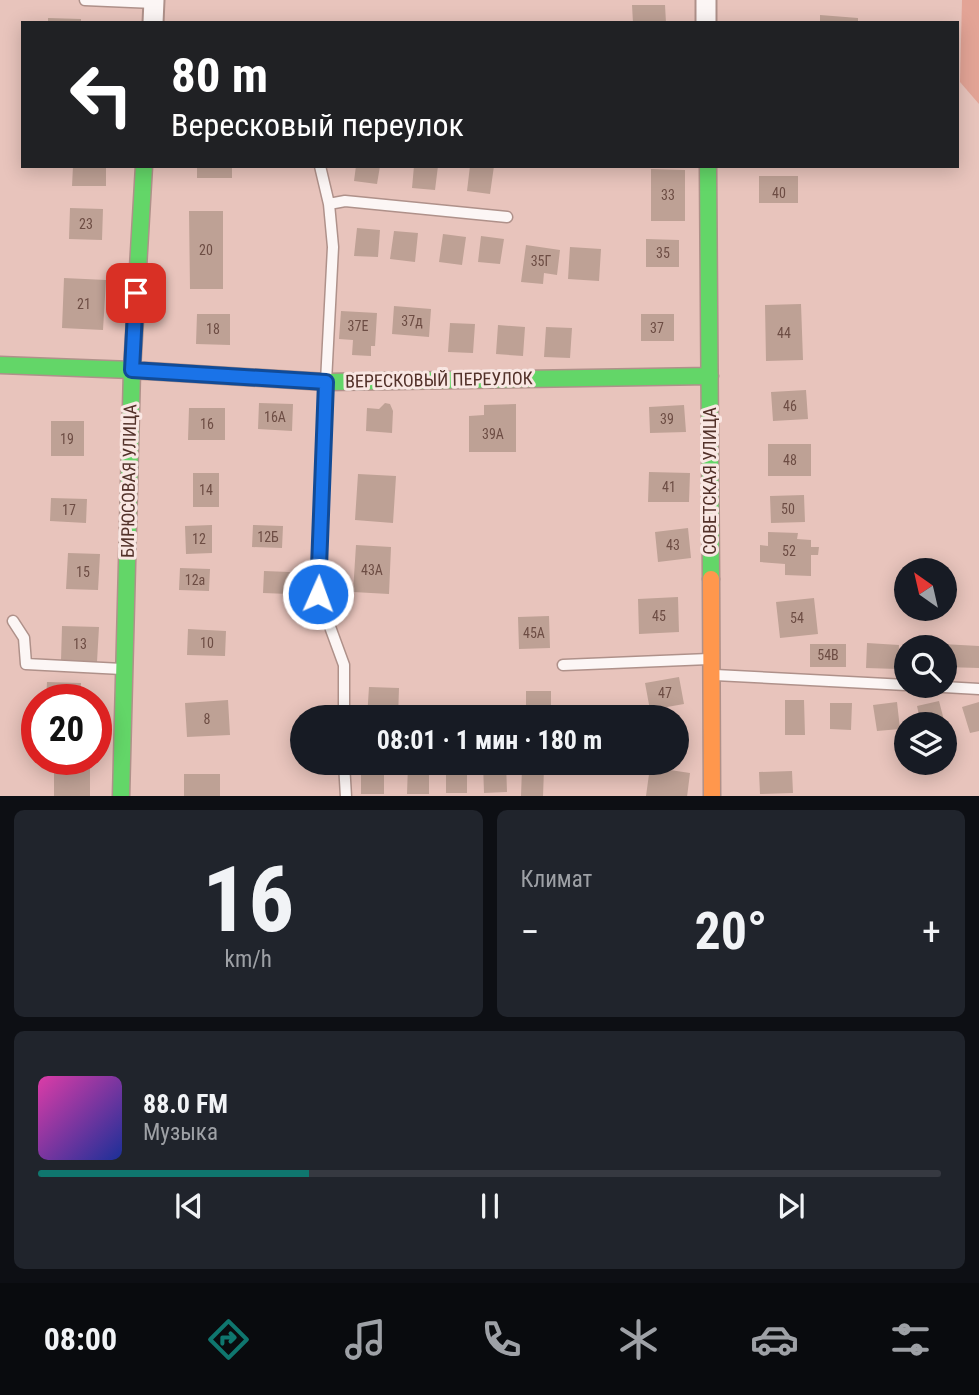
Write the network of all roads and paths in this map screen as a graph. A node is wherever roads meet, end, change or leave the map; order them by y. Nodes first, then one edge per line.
1 (86, 0) edge
2 (706, 0) edge
3 (154, 9) edge
4 (706, 21) edge
5 (144, 168) edge
6 (320, 168) edge
7 (708, 168) edge
8 (329, 204) junction
9 (507, 217) dead end
10 (0, 365) edge
11 (132, 370) junction
12 (710, 376) junction
13 (326, 382) junction
14 (13, 621) dead end
15 (563, 665) dead end
16 (711, 667) junction
17 (124, 669) junction
18 (894, 684) edge
19 (957, 688) edge
20 (979, 689) edge
21 (344, 705) edge
22 (345, 775) edge
23 (121, 796) edge
24 (346, 796) edge
25 (712, 796) edge

1 - 3 lane
2 - 4 street
5 - 11 street, БИРЮСОВАЯ УЛИЦА
6 - 8 lane
7 - 12 street, СОВЕТСКАЯ УЛИЦА
8 - 9 lane
8 - 13 lane
10 - 11 street, ВЕРЕСКОВЫЙ ПЕРЕУЛОК
11 - 13 street, ВЕРЕСКОВЫЙ ПЕРЕУЛОК
11 - 17 street, БИРЮСОВАЯ УЛИЦА
12 - 13 street, ВЕРЕСКОВЫЙ ПЕРЕУЛОК
12 - 16 street, СОВЕТСКАЯ УЛИЦА
13 - 21 lane
14 - 17 lane
15 - 16 lane
16 - 18 lane
16 - 25 street, СОВЕТСКАЯ УЛИЦА
17 - 23 street, БИРЮСОВАЯ УЛИЦА
19 - 20 lane
22 - 24 lane

